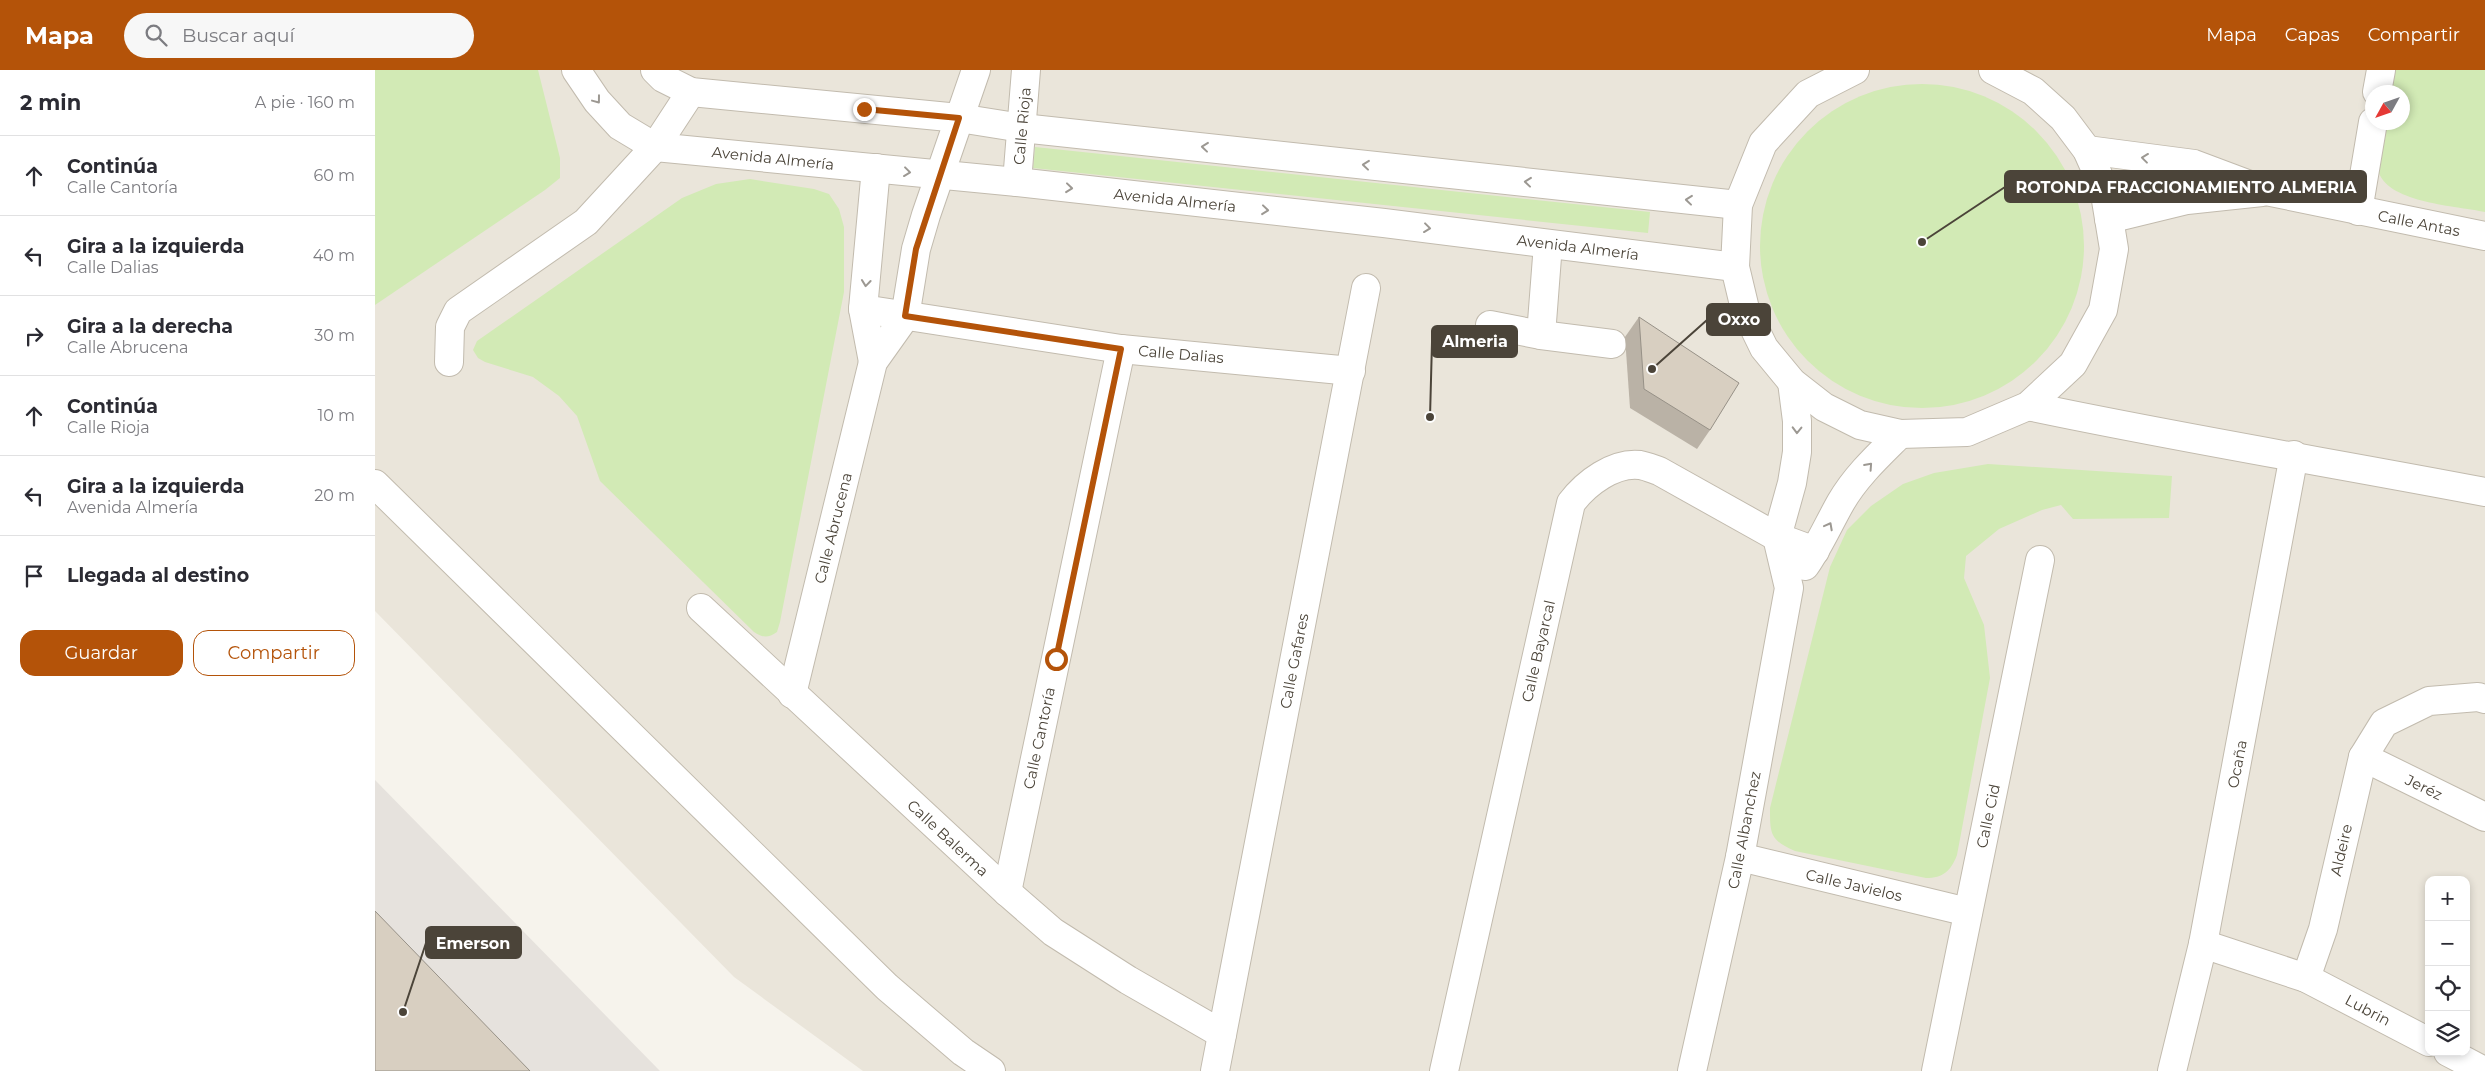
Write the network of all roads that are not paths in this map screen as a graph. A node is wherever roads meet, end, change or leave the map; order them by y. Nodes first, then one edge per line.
1 (577, 70) edge
2 (655, 70) edge
3 (976, 70) edge
4 (1026, 70) edge
5 (1855, 70) edge
6 (1995, 70) edge
7 (2381, 70) edge
8 (2378, 85) edge
9 (691, 92) junction
10 (959, 118) junction
11 (1022, 128) junction
12 (2372, 130) edge
13 (655, 147) junction
14 (2087, 150) junction
15 (876, 168) junction
16 (939, 176) junction
17 (1017, 182) junction
18 (2265, 192) junction
19 (1738, 205) junction
20 (2358, 211) junction
21 (2109, 219) junction
22 (2485, 236) edge
23 (1548, 244) junction
24 (1735, 267) junction
25 (1366, 288) dead end
26 (863, 309) junction
27 (905, 316) junction
28 (1490, 325) dead end
29 (1541, 335) junction
30 (1612, 344) dead end
31 (1121, 349) junction
32 (449, 362) dead end
33 (873, 362) junction
34 (1351, 371) junction
35 (1792, 382) junction
36 (2028, 406) junction
37 (1900, 434) junction
38 (2294, 455) junction
39 (375, 484) edge
40 (2485, 492) edge
41 (1777, 537) junction
42 (1815, 552) junction
43 (2040, 560) dead end
44 (1789, 588) junction
45 (701, 608) dead end
46 (792, 694) junction
47 (2485, 699) edge
48 (2363, 757) junction
49 (2485, 817) edge
50 (1740, 857) junction
51 (1007, 892) junction
52 (1968, 912) junction
53 (2203, 944) junction
54 (2306, 978) junction
55 (1222, 1034) junction
56 (2425, 1040) edge
57 (2456, 1056) edge
58 (991, 1071) edge
59 (1215, 1071) edge
60 (1444, 1071) edge
61 (1692, 1071) edge
62 (1936, 1071) edge
63 (2172, 1071) edge
64 (2484, 1071) edge

1 -> 13 street, Avenida Almería
2 - 9 street
3 - 10 street
4 - 11 street, Calle Rioja
5 - 19 street
6 - 14 street
7 - 8 street
9 - 10 street
9 - 13 street
10 - 11 street
10 - 16 street
11 - 17 street, Calle Rioja
19 -> 11 street
12 - 20 street
13 - 15 street, Avenida Almería
13 - 32 street
18 -> 14 street, Calle Antas
14 - 21 street
15 -> 16 street, Avenida Almería
15 -> 26 street, Calle Abrucena
16 - 17 street, Avenida Almería
16 - 27 street, Calle Abrucena
17 -> 23 street, Avenida Almería
18 - 20 street, Calle Antas
18 - 21 street, Calle Antas
19 - 24 street
20 - 22 street, Calle Antas
21 - 36 street
23 - 24 street, Avenida Almería
23 - 29 street
24 - 35 street
25 - 34 street, Calle Gafares
26 - 27 street, Calle Dalias
26 - 33 street, Calle Abrucena
27 - 31 street, Calle Dalias
27 - 33 street, Calle Abrucena
28 - 29 street
29 - 30 street
31 - 34 street, Calle Dalias
31 - 51 street, Calle Cantoría
33 - 46 street, Calle Abrucena
34 - 55 street, Calle Gafares
35 - 37 street
35 -> 41 street, Calle Albanchez
36 - 37 street
36 - 38 street
42 -> 37 street, Calle Albanchez
38 - 40 street
38 - 53 street, Ocaña
39 - 58 street
41 - 42 street, Calle Bayarcal
41 - 44 street, Calle Albanchez
41 - 60 street, Calle Bayarcal
42 - 44 street, Calle Albanchez
43 - 52 street, Calle Cid
44 - 50 street, Calle Albanchez
45 - 46 street, Calle Balerma
46 - 51 street, Calle Balerma
47 - 48 street, Aldeire
48 - 49 street, Jeréz
48 - 54 street, Aldeire
50 - 52 street, Calle Javielos
50 - 61 street, Calle Albanchez
51 - 55 street, Calle Balerma
52 - 62 street, Calle Cid
53 - 54 street
53 - 63 street, Ocaña
54 - 56 street, Lubrin
55 - 59 street, Calle Gafares
57 - 64 street

